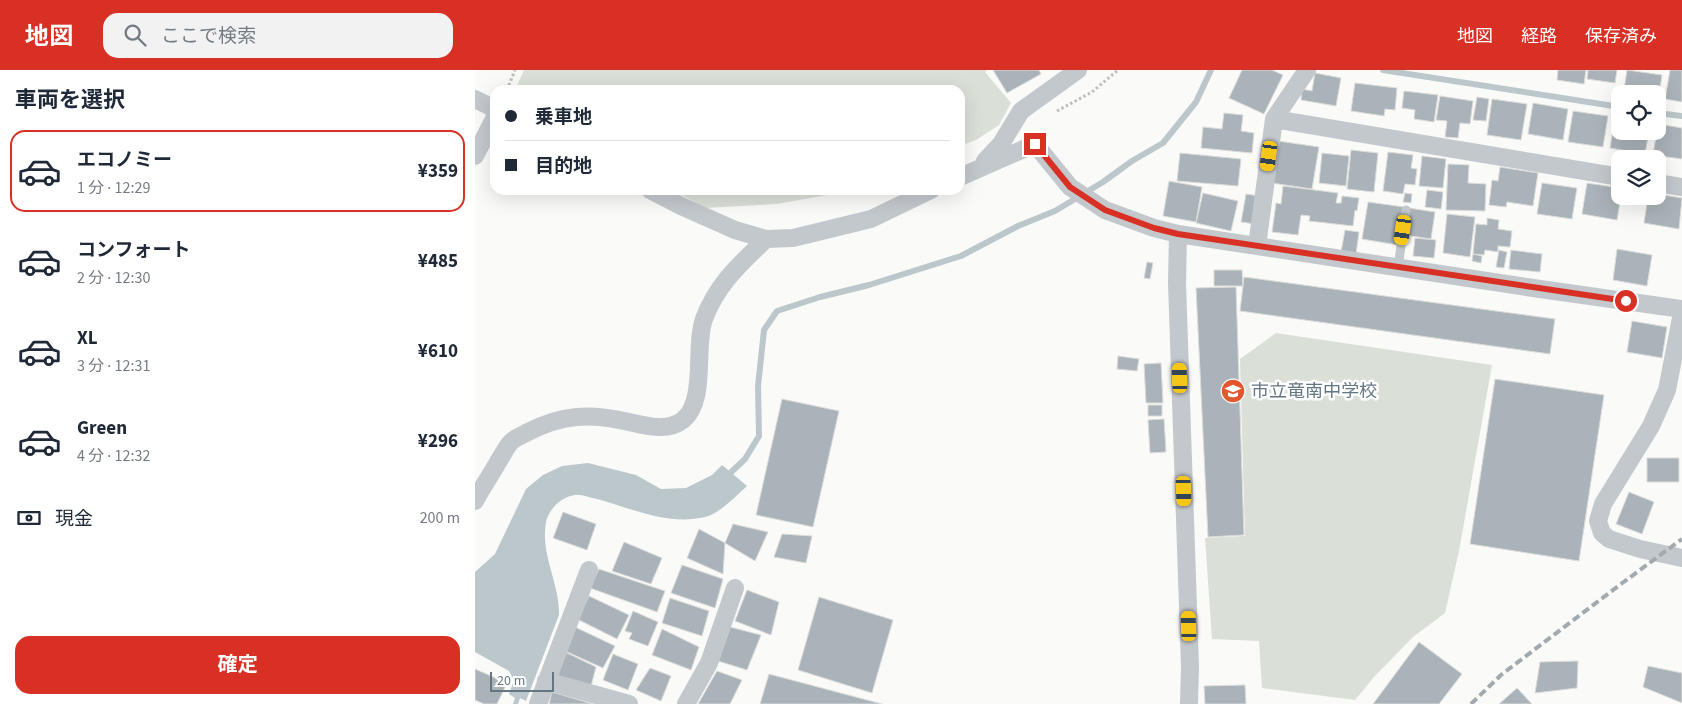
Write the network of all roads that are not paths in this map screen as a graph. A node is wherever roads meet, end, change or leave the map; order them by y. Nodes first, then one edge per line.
1 (1078, 70) edge
2 (1307, 70) edge
3 (475, 99) edge
4 (490, 106) edge
5 (1274, 119) junction
6 (490, 127) edge
7 (475, 156) edge
8 (978, 169) junction
9 (965, 175) edge
10 (1611, 175) edge
11 (1666, 184) edge
12 (1682, 187) edge
13 (660, 195) edge
14 (921, 195) edge
15 (1406, 210) dead end
16 (1178, 234) junction
17 (766, 239) junction
18 (1257, 246) junction
19 (1398, 268) junction
20 (1682, 309) edge
21 (1682, 313) edge
22 (475, 501) edge
23 (1682, 558) edge
24 (589, 570) dead end
25 (735, 588) dead end
26 (547, 681) junction
27 (538, 704) edge
28 (629, 704) edge
29 (686, 704) edge
30 (1189, 704) edge

1 - 8 street
2 - 5 street
3 - 4 street
5 - 10 street
5 - 18 street
6 - 7 street
8 - 9 street
8 - 16 street
11 - 12 street
13 - 17 street
14 - 17 street
15 - 19 lane
16 - 18 street
16 - 30 street
17 - 22 street
18 - 19 street
19 - 20 street
21 - 23 street
24 - 26 street
25 - 29 street
26 - 27 street
26 - 28 street

